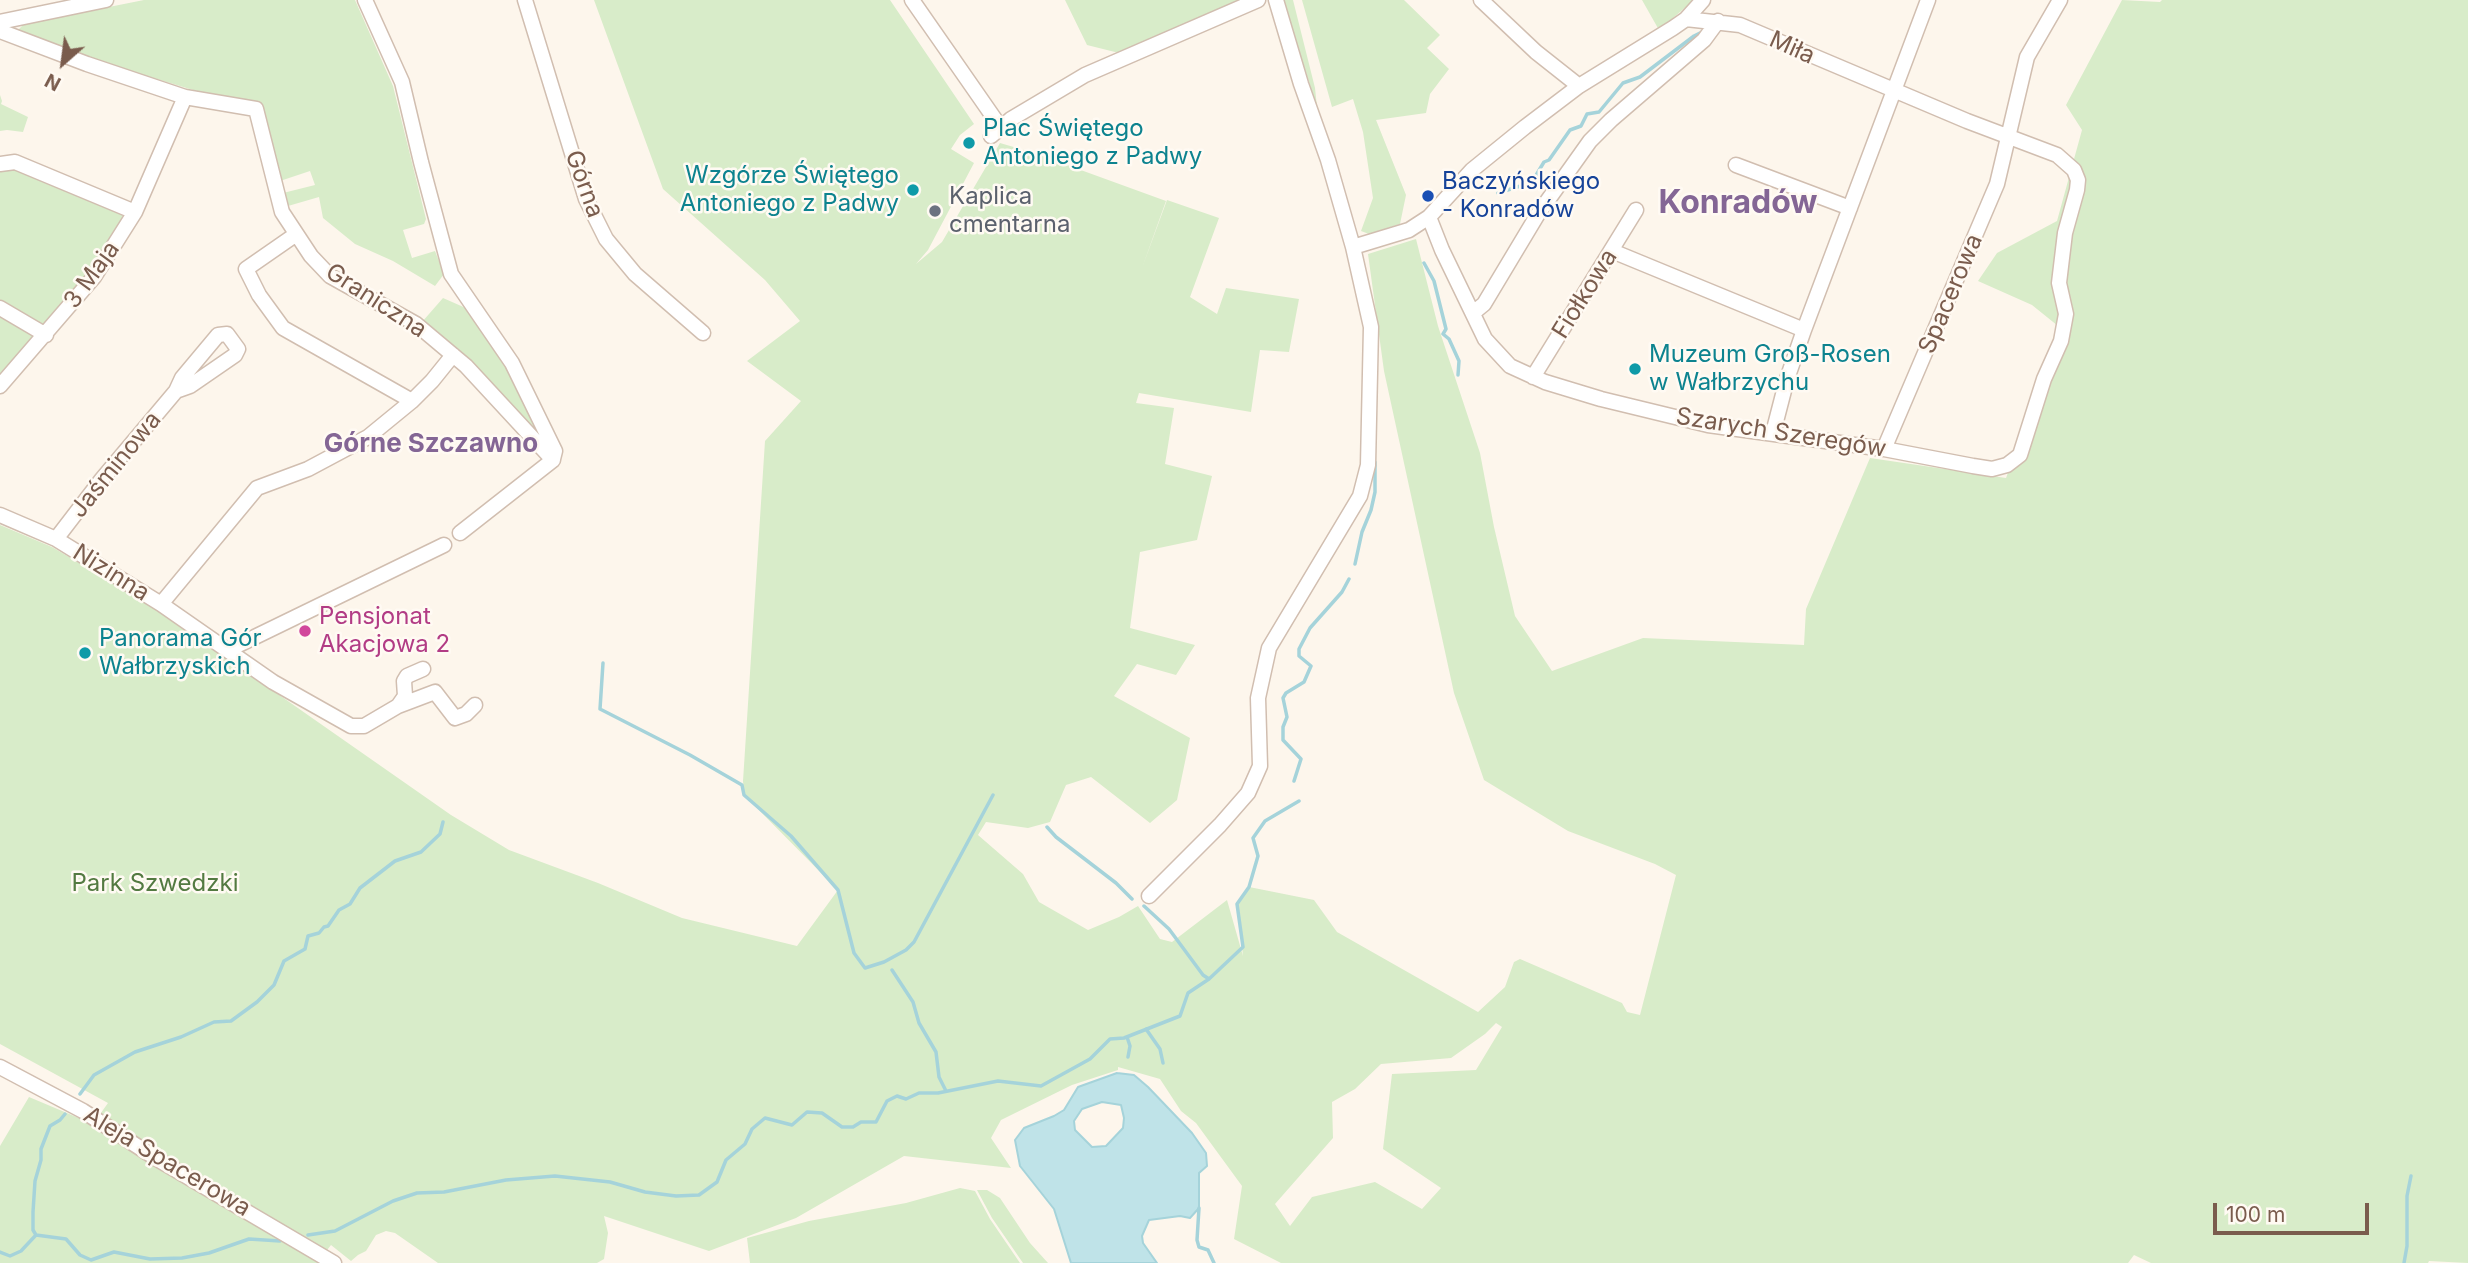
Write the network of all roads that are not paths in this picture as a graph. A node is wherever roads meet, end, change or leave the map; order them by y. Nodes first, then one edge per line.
1 (106, 0) edge
2 (365, 0) edge
3 (524, 0) edge
4 (912, 0) edge
5 (1258, 0) edge
6 (1276, 0) edge
7 (1481, 0) edge
8 (1703, 0) edge
9 (1928, 0) edge
10 (2060, 0) edge
11 (1686, 19) junction
12 (1718, 21) junction
13 (0, 22) edge
14 (0, 31) edge
15 (1579, 86) junction
16 (1894, 90) junction
17 (185, 97) junction
18 (2007, 135) junction
19 (0, 164) edge
20 (1736, 165) dead end
21 (1850, 208) junction
22 (1636, 210) dead end
23 (135, 212) junction
24 (1429, 217) junction
25 (295, 235) junction
26 (1353, 247) junction
27 (1612, 251) junction
28 (0, 308) edge
29 (1473, 313) junction
30 (1804, 330) junction
31 (703, 332) dead end
32 (46, 335) junction
33 (453, 355) junction
34 (1533, 377) junction
35 (0, 386) edge
36 (176, 391) dead end
37 (412, 401) junction
38 (1773, 433) junction
39 (1884, 449) junction
40 (553, 460) junction
41 (0, 515) edge
42 (460, 533) dead end
43 (56, 539) junction
44 (444, 545) dead end
45 (161, 604) junction
46 (228, 650) junction
47 (422, 669) dead end
48 (475, 705) dead end
49 (398, 706) junction
50 (1149, 896) dead end
51 (0, 1067) edge
52 (332, 1262) edge

1 - 13 street
2 - 40 street
3 - 31 street, Górna
4 - 5 street
6 - 26 street
7 - 15 street
8 - 11 street
9 - 16 street
10 - 18 street, Spacerowa
11 - 12 street, Miła
11 - 15 street
12 - 16 street, Miła
12 - 29 street
14 - 17 street, Graniczna
15 - 24 street
16 - 18 street, Miła
16 - 21 street
17 - 23 street, 3 Maja
17 - 25 street, Graniczna
18 - 39 street, Spacerowa
18 - 39 street, Szarych Szeregów
19 - 23 street, 3 Maja
20 - 21 street
21 - 30 street
22 - 27 street, Fiołkowa
23 - 32 street, 3 Maja
24 - 26 street
24 - 29 street, Szarych Szeregów
25 - 33 street, Graniczna
25 - 37 street
26 - 50 street
27 - 30 street
27 - 34 street, Fiołkowa
28 - 32 street
29 - 34 street, Szarych Szeregów
30 - 38 street
32 - 35 street, 3 Maja
33 - 37 street
33 - 40 street, Graniczna
34 - 38 street, Szarych Szeregów
36 - 43 street, Jaśminowa
37 - 45 street
38 - 39 street, Szarych Szeregów
40 - 42 street
41 - 43 street, Nizinna
43 - 45 street, Nizinna
44 - 46 street
45 - 46 street, Nizinna
46 - 49 street, Nizinna
47 - 49 street
48 - 49 street, Nizinna
51 - 52 street, Aleja Spacerowa

